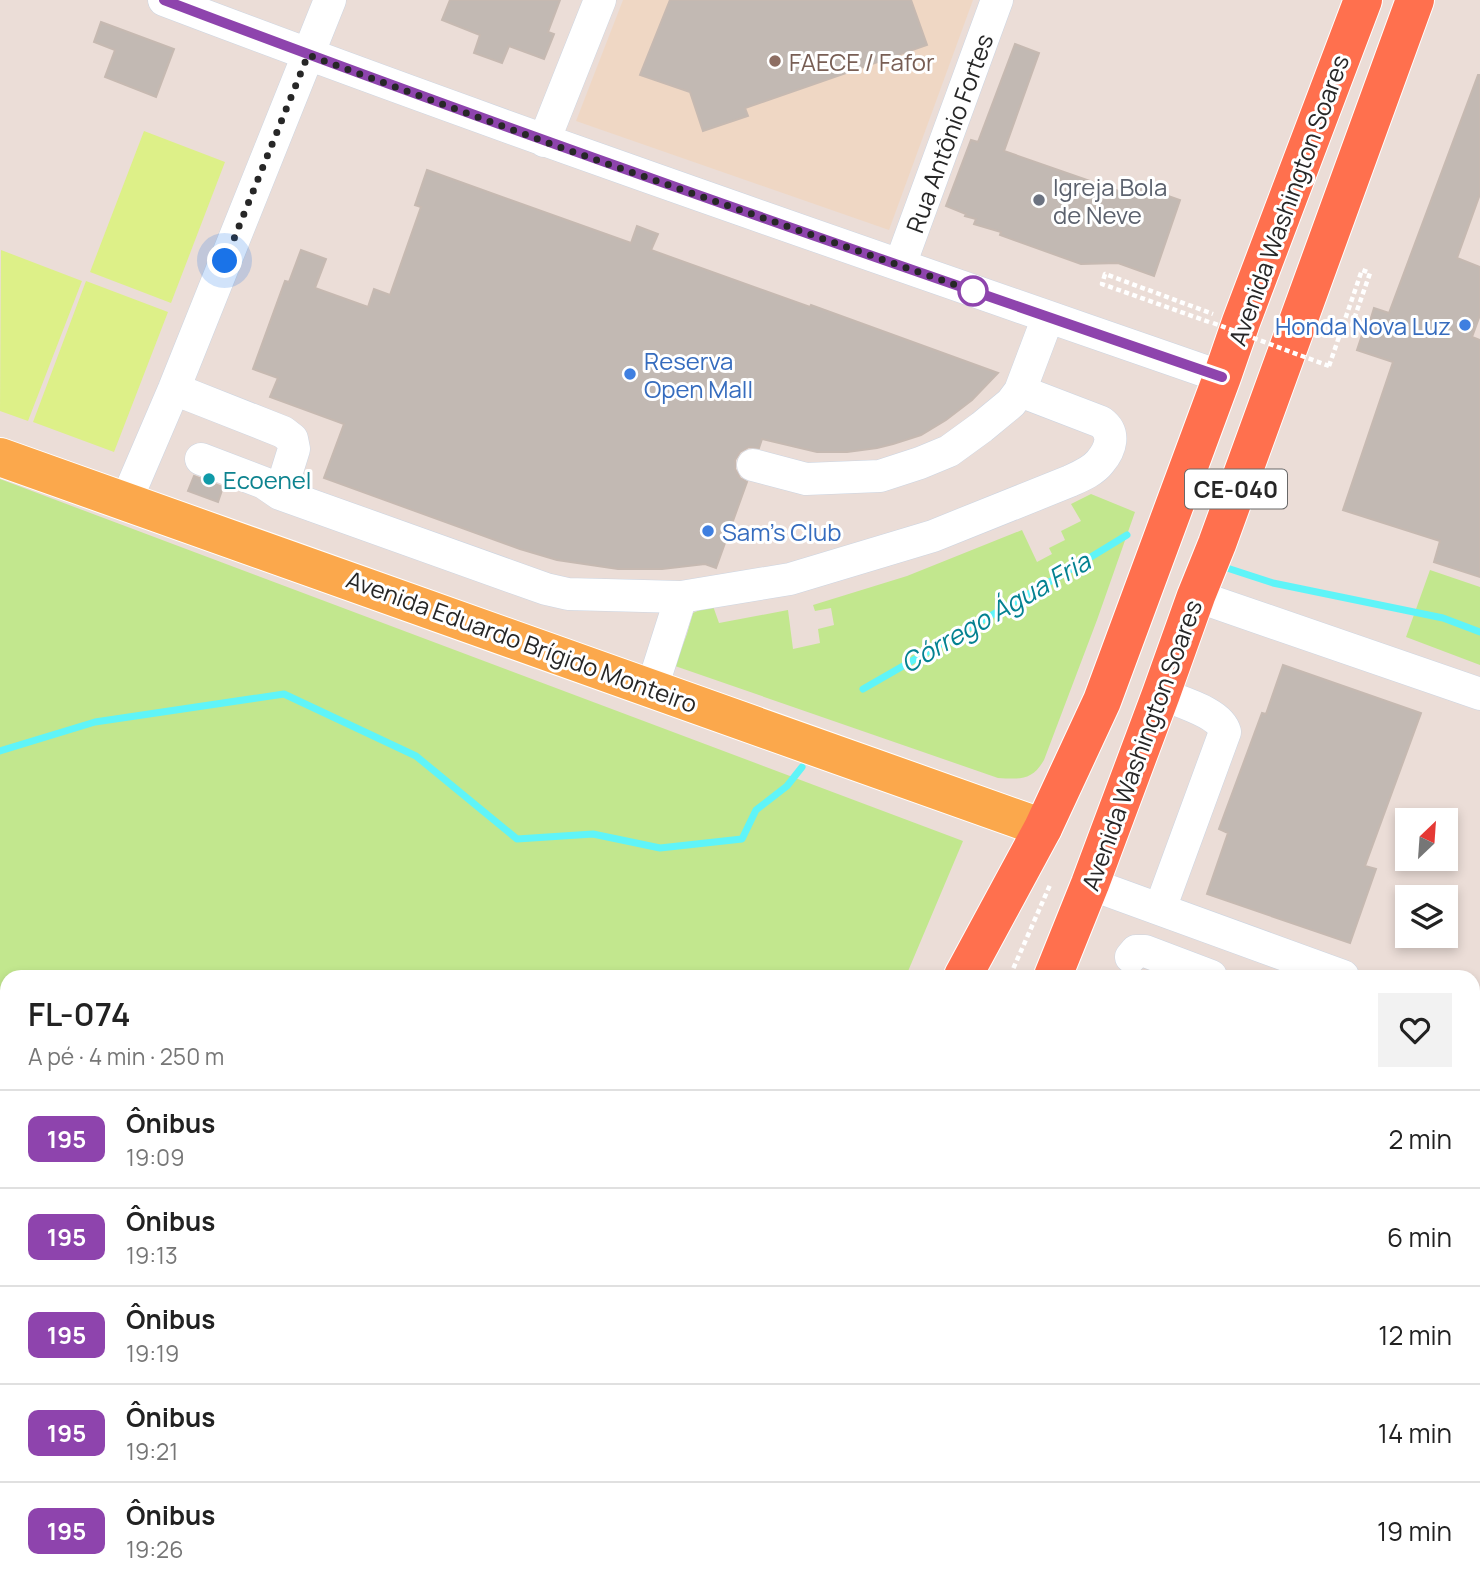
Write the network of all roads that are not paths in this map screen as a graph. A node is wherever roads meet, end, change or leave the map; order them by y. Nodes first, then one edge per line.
1 (164, 0) edge
2 (330, 0) edge
3 (600, 0) edge
4 (998, 0) edge
5 (1363, 0) edge
6 (1415, 0) edge
7 (308, 55) junction
8 (544, 141) junction
9 (900, 265) junction
10 (1048, 317) junction
11 (1222, 377) junction
12 (174, 389) junction
13 (1020, 391) junction
14 (0, 457) edge
15 (201, 458) dead end
16 (753, 465) dead end
17 (280, 494) junction
18 (126, 501) junction
19 (1196, 596) junction
20 (681, 597) junction
21 (652, 688) junction
22 (1161, 694) junction
23 (1480, 694) edge
24 (1043, 828) junction
25 (1090, 884) junction
26 (1167, 912) junction
27 (966, 970) edge
28 (1055, 970) edge
29 (1190, 970) edge
30 (1326, 970) edge

1 - 7 street
2 - 7 street
3 - 8 street
4 - 9 street, Rua Antônio Fortes
5 - 11 highway, Avenida Washington Soares / CE-040
6 - 19 highway, Avenida Washington Soares / CE-040
7 - 8 street
7 - 12 street
8 - 9 street
9 - 10 street
10 - 11 street
10 - 13 street
11 - 24 highway, Avenida Washington Soares / CE-040
12 - 17 street
12 - 18 street
13 - 16 street
13 - 20 street
14 - 18 main road, Avenida Eduardo Brígido Monteiro
15 - 17 street
17 - 20 street
18 - 21 main road, Avenida Eduardo Brígido Monteiro
19 - 22 highway, Avenida Washington Soares / CE-040
19 - 23 street
20 - 21 street
21 - 24 main road, Avenida Eduardo Brígido Monteiro
22 - 25 highway, Avenida Washington Soares / CE-040
22 - 26 street
24 - 27 highway, Avenida Washington Soares / CE-040
25 - 26 street
25 - 28 highway, Avenida Washington Soares / CE-040
26 - 29 street
26 - 30 street

